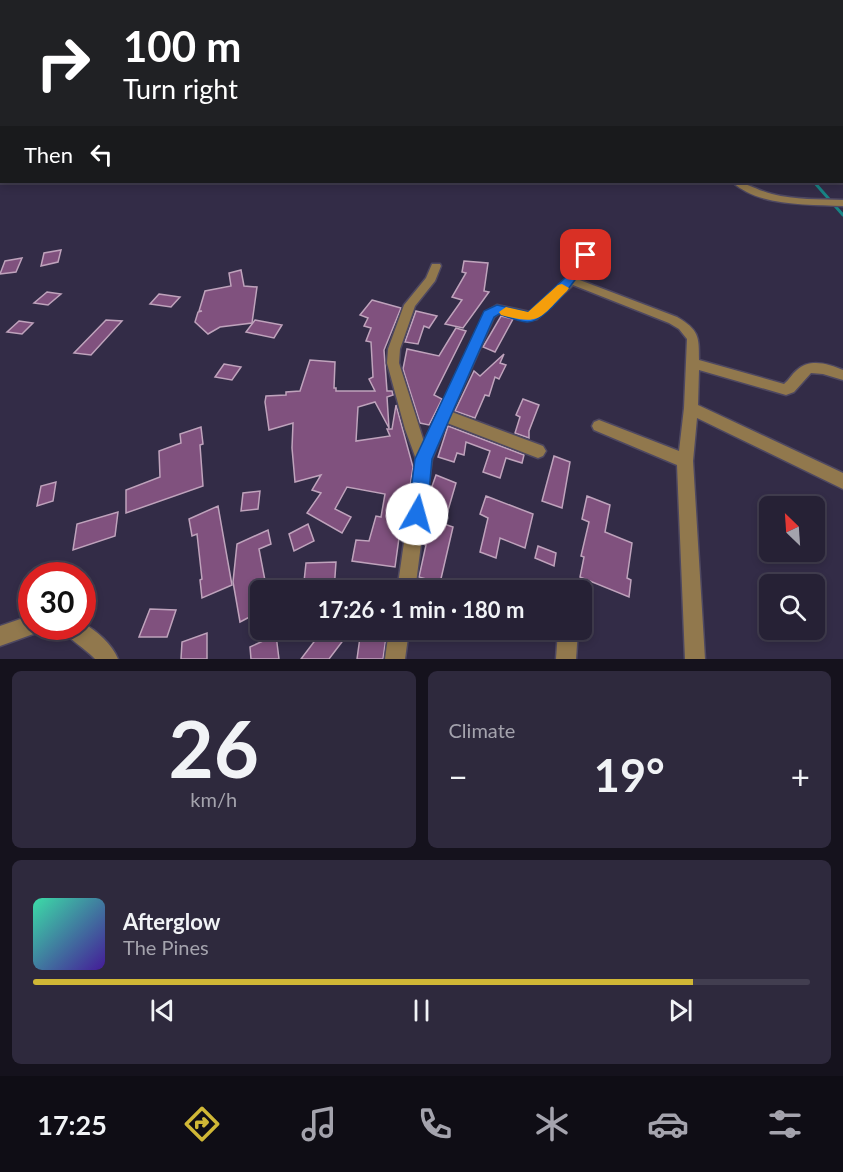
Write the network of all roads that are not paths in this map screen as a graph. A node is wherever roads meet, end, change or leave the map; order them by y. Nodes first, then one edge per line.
1 (738, 183) edge
2 (843, 203) edge
3 (586, 255) dead end
4 (436, 266) dead end
5 (571, 280) junction
6 (692, 363) junction
7 (843, 375) edge
8 (691, 408) junction
9 (443, 415) junction
10 (599, 426) dead end
11 (538, 451) dead end
12 (424, 459) junction
13 (686, 461) junction
14 (843, 481) edge
15 (408, 580) edge
16 (18, 630) edge
17 (0, 636) edge
18 (91, 640) edge
19 (398, 640) edge
20 (568, 640) edge
21 (108, 659) edge
22 (395, 659) edge
23 (567, 659) edge
24 (695, 659) edge

1 - 2 street
3 - 5 street
4 - 12 street
5 - 6 street
5 - 9 street
6 - 7 street
6 - 8 street
8 - 13 street
8 - 14 street
9 - 11 street
9 - 12 street
10 - 13 street
12 - 15 street
13 - 24 street
16 - 17 street
18 - 21 street
19 - 22 street
20 - 23 street

